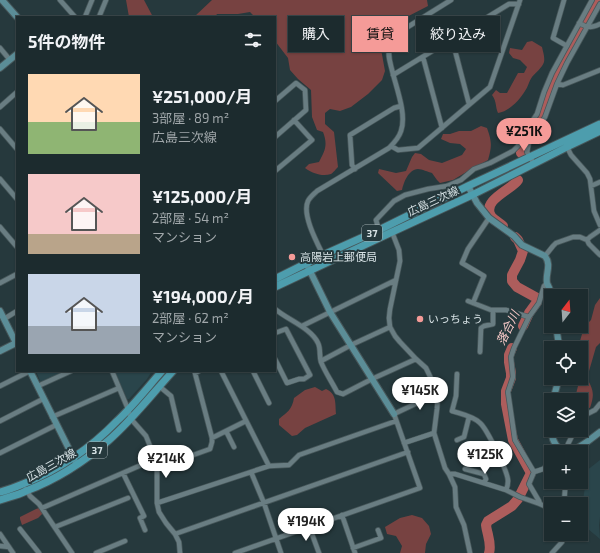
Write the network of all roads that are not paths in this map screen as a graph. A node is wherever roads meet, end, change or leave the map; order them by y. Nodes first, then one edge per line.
1 (2, 0) edge
2 (60, 0) edge
3 (92, 0) edge
4 (106, 0) edge
5 (451, 0) edge
6 (564, 0) edge
7 (592, 0) edge
8 (520, 2) edge
9 (600, 4) edge
10 (16, 16) edge
11 (74, 16) edge
12 (85, 16) edge
13 (100, 16) edge
14 (490, 16) edge
15 (600, 24) edge
16 (583, 25) junction
17 (567, 46) junction
18 (0, 48) edge
19 (431, 52) edge
20 (455, 52) edge
21 (16, 55) edge
22 (423, 57) junction
23 (10, 60) junction
24 (0, 68) edge
25 (600, 70) edge
26 (393, 75) junction
27 (557, 84) junction
28 (16, 93) edge
29 (276, 100) edge
30 (469, 104) junction
31 (401, 106) junction
32 (0, 107) edge
33 (294, 120) junction
34 (600, 124) edge
35 (442, 128) junction
36 (0, 129) edge
37 (600, 131) edge
38 (276, 136) edge
39 (391, 146) junction
40 (567, 147) junction
41 (16, 148) edge
42 (532, 160) junction
43 (355, 169) junction
44 (276, 170) edge
45 (0, 179) edge
46 (600, 182) edge
47 (468, 186) junction
48 (591, 186) junction
49 (16, 189) edge
50 (12, 193) junction
51 (472, 195) junction
52 (16, 198) edge
53 (489, 218) junction
54 (600, 225) edge
55 (0, 227) edge
56 (379, 230) junction
57 (600, 230) edge
58 (392, 232) junction
59 (588, 240) junction
60 (16, 246) edge
61 (323, 255) junction
62 (600, 255) edge
63 (545, 256) junction
64 (306, 263) junction
65 (327, 263) junction
66 (310, 271) junction
67 (16, 275) edge
68 (276, 278) edge
69 (396, 280) junction
70 (0, 283) edge
71 (547, 283) junction
72 (276, 288) edge
73 (550, 289) edge
74 (276, 310) edge
75 (493, 310) junction
76 (0, 311) edge
77 (16, 312) edge
78 (330, 312) junction
79 (529, 317) junction
80 (4, 319) junction
81 (302, 326) junction
82 (390, 328) junction
83 (276, 333) edge
84 (16, 342) edge
85 (16, 344) edge
86 (351, 345) junction
87 (0, 351) edge
88 (480, 352) dead end
89 (416, 359) junction
90 (276, 361) edge
91 (321, 361) junction
92 (28, 372) edge
93 (31, 372) edge
94 (69, 372) edge
95 (112, 372) edge
96 (161, 372) edge
97 (172, 372) edge
98 (197, 372) edge
99 (222, 372) edge
100 (254, 372) edge
101 (457, 374) dead end
102 (372, 379) junction
103 (0, 386) edge
104 (38, 386) junction
105 (159, 386) junction
106 (119, 388) junction
107 (438, 393) junction
108 (43, 399) junction
109 (269, 403) dead end
110 (600, 404) edge
111 (128, 409) junction
112 (595, 410) junction
113 (600, 412) edge
114 (394, 414) junction
115 (588, 414) edge
116 (52, 417) junction
117 (470, 417) junction
118 (131, 418) junction
119 (0, 421) edge
120 (246, 421) junction
121 (396, 421) junction
122 (56, 425) junction
123 (179, 430) dead end
124 (226, 431) junction
125 (600, 432) edge
126 (434, 433) junction
127 (212, 438) junction
128 (457, 440) dead end
129 (404, 442) junction
130 (581, 445) edge
131 (494, 446) junction
132 (234, 447) dead end
133 (408, 452) junction
134 (0, 453) edge
135 (472, 456) dead end
136 (73, 457) junction
137 (77, 465) junction
138 (139, 466) dead end
139 (269, 466) junction
140 (157, 468) junction
141 (544, 468) edge
142 (465, 469) dead end
143 (251, 472) junction
144 (534, 472) junction
145 (123, 473) junction
146 (449, 474) junction
147 (484, 483) junction
148 (25, 488) junction
149 (506, 490) junction
150 (0, 492) edge
151 (128, 498) dead end
152 (0, 500) edge
153 (157, 503) junction
154 (264, 503) junction
155 (540, 504) junction
156 (544, 506) edge
157 (42, 508) junction
158 (342, 515) junction
159 (309, 526) junction
160 (55, 527) junction
161 (20, 529) dead end
162 (144, 530) dead end
163 (378, 530) dead end
164 (0, 534) edge
165 (175, 534) junction
166 (276, 538) junction
167 (125, 541) dead end
168 (562, 541) edge
169 (0, 546) edge
170 (9, 547) junction
171 (354, 550) edge
172 (244, 552) edge
173 (13, 553) edge
174 (39, 553) edge
175 (72, 553) edge
176 (96, 553) edge
177 (180, 553) edge
178 (235, 553) edge
179 (282, 553) edge
180 (319, 553) edge
181 (470, 553) edge
182 (552, 553) edge

1 - 10 street
2 - 11 street
3 - 12 street
4 - 13 street
5 - 26 street
6 - 17 street
7 - 16 street
8 - 14 street
8 - 30 street
9 - 16 street
15 - 16 street
16 - 17 street
16 - 27 street
17 - 56 street
18 - 23 street
19 - 22 street
20 - 30 street
21 - 23 street
22 - 26 street
22 - 35 street
23 - 24 street
25 - 27 street
26 - 31 street
27 - 42 street
28 - 32 street
29 - 33 street
30 - 35 street
31 - 39 street
31 - 43 street
33 - 38 street
33 - 44 street
34 - 42 main road, 広島三次線 / 37
35 - 39 street
36 - 41 street
37 - 40 main road, 広島三次線 / 37
39 - 43 street
40 - 42 main road, 広島三次線 / 37
40 - 48 street
42 - 47 main road, 広島三次線 / 37
42 - 51 main road, 広島三次線 / 37
43 - 61 street
45 - 50 street
46 - 48 street
47 - 51 street
47 - 56 main road, 広島三次線 / 37
48 - 54 street
49 - 50 street
50 - 52 street
51 - 53 street
51 - 58 main road, 広島三次線 / 37
53 - 63 street
53 - 75 street
55 - 60 street
56 - 61 main road, 広島三次線 / 37
57 - 59 street
58 - 65 main road, 広島三次線 / 37
58 - 69 street
59 - 62 street
59 - 63 street
61 - 64 main road, 広島三次線 / 37
61 - 65 street
63 - 71 street
64 - 66 street
64 - 68 main road, 広島三次線 / 37
65 - 66 main road, 広島三次線 / 37
66 - 72 main road, 広島三次線 / 37
66 - 78 street
67 - 70 street
69 - 78 street
69 - 82 street
71 - 73 street
71 - 79 street
74 - 81 street
75 - 79 street
75 - 88 street
76 - 80 street
77 - 80 street
78 - 81 street
78 - 86 street
79 - 144 street
80 - 84 street
81 - 91 street
82 - 86 street
82 - 89 street
83 - 90 street
85 - 87 street
86 - 91 street
86 - 102 street
89 - 102 street
89 - 107 street
91 - 102 street
92 - 103 street
93 - 104 street
94 - 104 street
95 - 106 street
96 - 111 main road, 広島三次線 / 37
97 - 105 main road, 広島三次線 / 37
98 - 127 street
99 - 120 street
100 - 109 street
101 - 117 street
102 - 114 street
104 - 108 street
105 - 118 main road, 広島三次線 / 37
105 - 123 street
106 - 111 street
106 - 116 street
107 - 114 street
107 - 126 street
108 - 116 street
108 - 119 street
110 - 112 street
111 - 118 street
111 - 136 main road, 広島三次線 / 37
112 - 113 street
112 - 115 street
114 - 121 street
116 - 122 street
117 - 128 street
117 - 131 street
118 - 137 main road, 広島三次線 / 37
118 - 140 street
120 - 124 street
120 - 139 street
121 - 129 street
121 - 139 street
122 - 134 street
122 - 136 street
124 - 127 street
124 - 132 street
125 - 130 street
126 - 129 street
126 - 146 street
127 - 140 street
129 - 133 street
131 - 135 street
131 - 149 street
133 - 154 street
133 - 158 street
136 - 137 street
136 - 148 main road, 広島三次線 / 37
137 - 148 main road, 広島三次線 / 37
138 - 145 street
139 - 143 street
140 - 153 street
141 - 144 street
142 - 147 street
143 - 153 street
143 - 154 street
144 - 155 street
145 - 157 street
145 - 162 street
146 - 147 street
146 - 181 street
147 - 149 street
148 - 150 main road, 広島三次線 / 37
148 - 152 main road, 広島三次線 / 37
148 - 157 street
149 - 155 street
151 - 160 street
153 - 165 street
154 - 165 street
154 - 166 street
155 - 156 street
157 - 160 street
158 - 159 street
158 - 171 street
159 - 166 street
159 - 180 street
160 - 175 street
161 - 174 street
163 - 171 street
164 - 170 street
165 - 177 street
166 - 172 street
166 - 179 street
167 - 176 street
168 - 182 street
169 - 170 street
170 - 173 street
172 - 178 street

